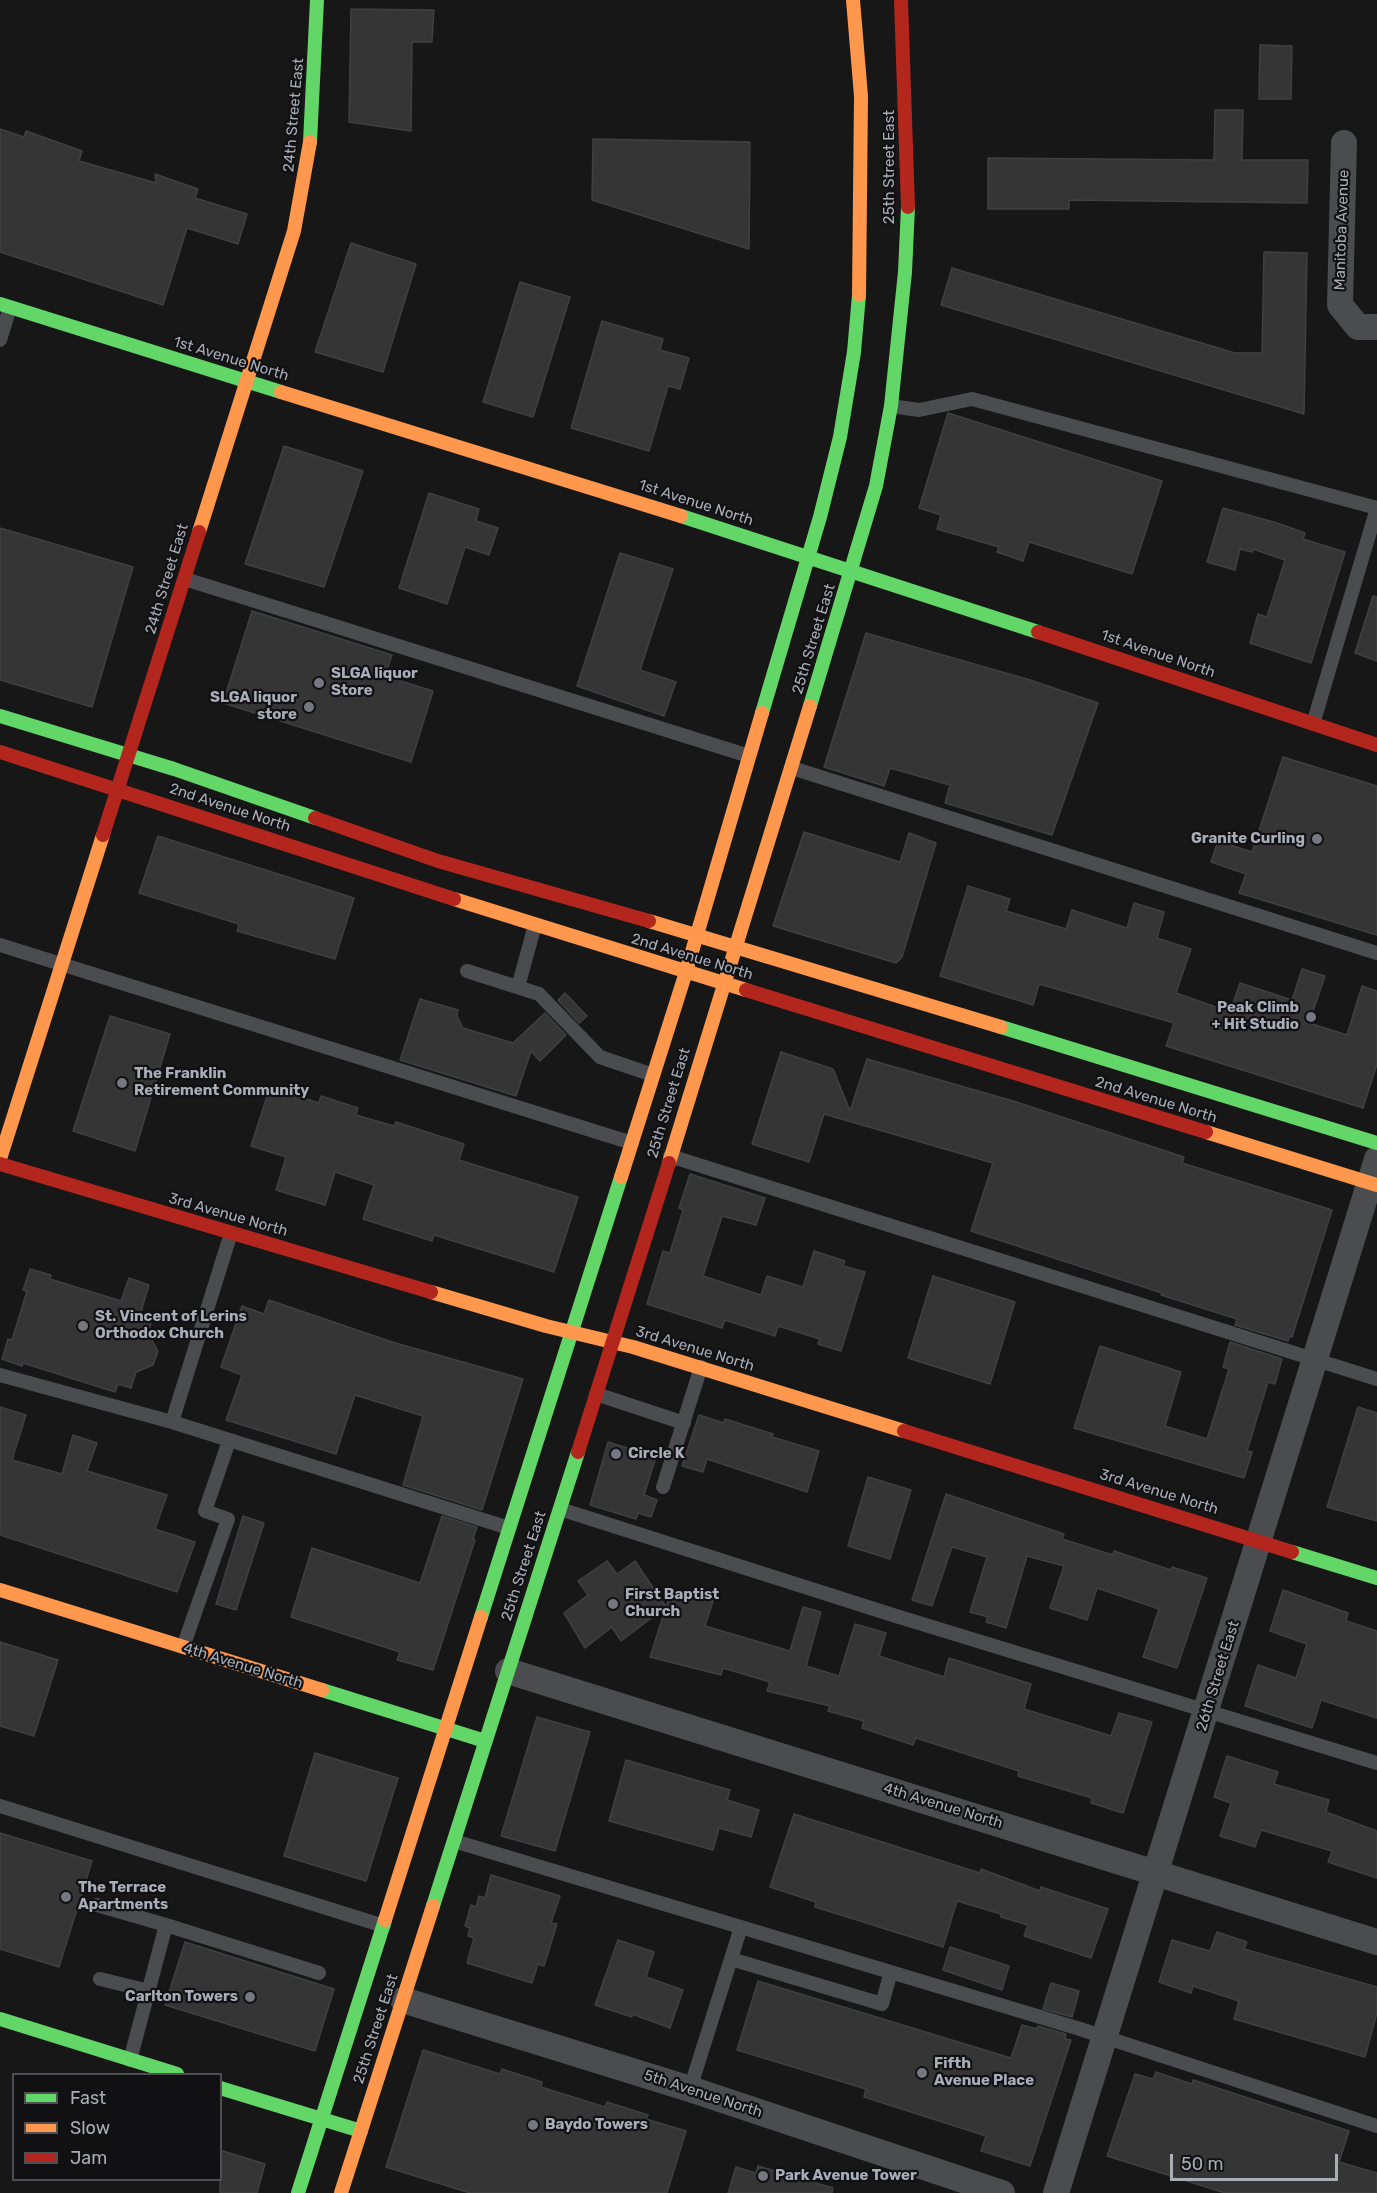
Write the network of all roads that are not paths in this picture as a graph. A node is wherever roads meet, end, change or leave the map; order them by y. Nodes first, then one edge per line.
1 (317, 0) edge
2 (853, 0) edge
3 (901, 0) edge
4 (1344, 143) dead end
5 (5, 306) edge
6 (1377, 327) edge
7 (0, 340) edge
8 (246, 381) junction
9 (891, 406) junction
10 (1377, 508) edge
11 (809, 556) junction
12 (852, 570) junction
13 (184, 579) junction
14 (0, 716) edge
15 (1313, 724) junction
16 (1377, 745) edge
17 (0, 752) edge
18 (128, 755) junction
19 (751, 756) junction
20 (792, 768) junction
21 (118, 789) junction
22 (535, 925) junction
23 (695, 936) junction
24 (0, 945) edge
25 (735, 946) junction
26 (1377, 953) edge
27 (63, 963) junction
28 (467, 971) dead end
29 (686, 972) junction
30 (723, 983) junction
31 (518, 987) junction
32 (653, 1075) junction
33 (632, 1143) junction
34 (1377, 1143) edge
35 (670, 1156) junction
36 (0, 1159) edge
37 (0, 1164) edge
38 (1375, 1176) edge
39 (231, 1233) junction
40 (573, 1333) junction
41 (612, 1342) junction
42 (1314, 1360) junction
43 (700, 1367) junction
44 (0, 1375) edge
45 (1377, 1379) edge
46 (596, 1394) junction
47 (172, 1422) junction
48 (684, 1423) junction
49 (229, 1441) junction
50 (663, 1487) dead end
51 (560, 1509) junction
52 (510, 1528) junction
53 (1259, 1540) junction
54 (1377, 1578) edge
55 (0, 1590) edge
56 (183, 1647) junction
57 (508, 1671) junction
58 (1207, 1710) junction
59 (446, 1729) junction
60 (485, 1741) junction
61 (1377, 1763) edge
62 (0, 1806) edge
63 (454, 1841) junction
64 (1158, 1872) junction
65 (97, 1905) dead end
66 (166, 1925) junction
67 (384, 1926) junction
68 (741, 1927) junction
69 (1377, 1941) edge
70 (731, 1959) junction
71 (320, 1972) dead end
72 (891, 1972) junction
73 (100, 1979) dead end
74 (149, 1991) junction
75 (403, 2000) junction
76 (0, 2019) edge
77 (1104, 2036) junction
78 (130, 2060) junction
79 (174, 2073) edge
80 (222, 2089) edge
81 (690, 2089) junction
82 (321, 2119) junction
83 (1377, 2126) edge
84 (361, 2131) junction
85 (298, 2193) edge
86 (341, 2193) edge
87 (1002, 2193) edge
88 (1056, 2193) edge

1 - 8 main road, 24th Street East
2 - 11 main road, 25th Street East
3 - 9 main road, 25th Street East
4 - 6 street, Manitoba Avenue
5 - 7 lane
5 - 8 main road, 1st Avenue North
8 - 11 main road, 1st Avenue North
8 - 13 main road, 24th Street East
9 - 10 lane
9 - 12 main road, 25th Street East
10 - 15 lane
11 - 12 main road, 1st Avenue North
11 - 19 main road, 25th Street East
12 - 15 main road, 1st Avenue North
12 - 20 main road, 25th Street East
13 - 18 main road, 24th Street East
13 - 19 lane
14 - 18 main road, 2nd Avenue North
15 - 16 main road, 1st Avenue North
17 - 21 main road, 2nd Avenue North
18 - 21 main road, 24th Street East
18 - 23 main road, 2nd Avenue North
19 - 23 main road, 25th Street East
20 - 25 main road, 25th Street East
20 - 26 lane
21 - 22 main road, 2nd Avenue North
21 - 27 main road, 24th Street East
22 - 29 main road, 2nd Avenue North
22 - 31 lane
23 - 25 main road, 2nd Avenue North
23 - 29 main road, 25th Street East
24 - 27 lane
25 - 30 main road, 25th Street East
25 - 34 main road, 2nd Avenue North
27 - 33 lane
27 - 36 main road, 24th Street East
28 - 31 lane
29 - 30 main road, 2nd Avenue North
29 - 32 main road, 25th Street East
30 - 35 main road, 25th Street East
30 - 38 main road, 2nd Avenue North
31 - 32 lane
32 - 33 main road, 25th Street East
33 - 40 main road, 25th Street East
35 - 41 main road, 25th Street East
35 - 42 lane
37 - 39 main road, 3rd Avenue North
38 - 42 street, 26th Street East
39 - 40 main road, 3rd Avenue North
39 - 47 lane
40 - 41 main road, 3rd Avenue North
40 - 52 main road, 25th Street East
41 - 43 main road, 3rd Avenue North
41 - 46 main road, 25th Street East
42 - 45 lane
42 - 53 street, 26th Street East
43 - 48 lane
43 - 53 main road, 3rd Avenue North
44 - 47 lane
46 - 48 lane
46 - 51 main road, 25th Street East
47 - 49 lane
48 - 50 lane
49 - 52 lane
49 - 56 lane
51 - 57 main road, 25th Street East
51 - 58 lane
52 - 59 main road, 25th Street East
53 - 54 main road, 3rd Avenue North
53 - 58 street, 26th Street East
55 - 56 main road, 4th Avenue North
56 - 59 main road, 4th Avenue North
57 - 60 main road, 25th Street East
57 - 64 street, 4th Avenue North
58 - 61 lane
58 - 64 street, 26th Street East
59 - 60 main road, 4th Avenue North
59 - 67 main road, 25th Street East
60 - 63 main road, 25th Street East
62 - 67 lane
63 - 68 lane
63 - 75 main road, 25th Street East
64 - 69 street, 4th Avenue North
64 - 77 street, 26th Street East
65 - 66 lane
66 - 71 lane
66 - 74 lane
67 - 82 main road, 25th Street East
68 - 70 lane
68 - 72 lane
70 - 72 lane
70 - 81 lane
72 - 77 lane
73 - 74 lane
74 - 78 lane
75 - 81 street, 5th Avenue North
75 - 84 main road, 25th Street East
76 - 78 main road
77 - 83 lane
77 - 88 street, 26th Street East
78 - 79 main road
80 - 82 main road
81 - 87 street, 5th Avenue North
82 - 84 main road
82 - 85 main road, 25th Street East
84 - 86 main road, 25th Street East

